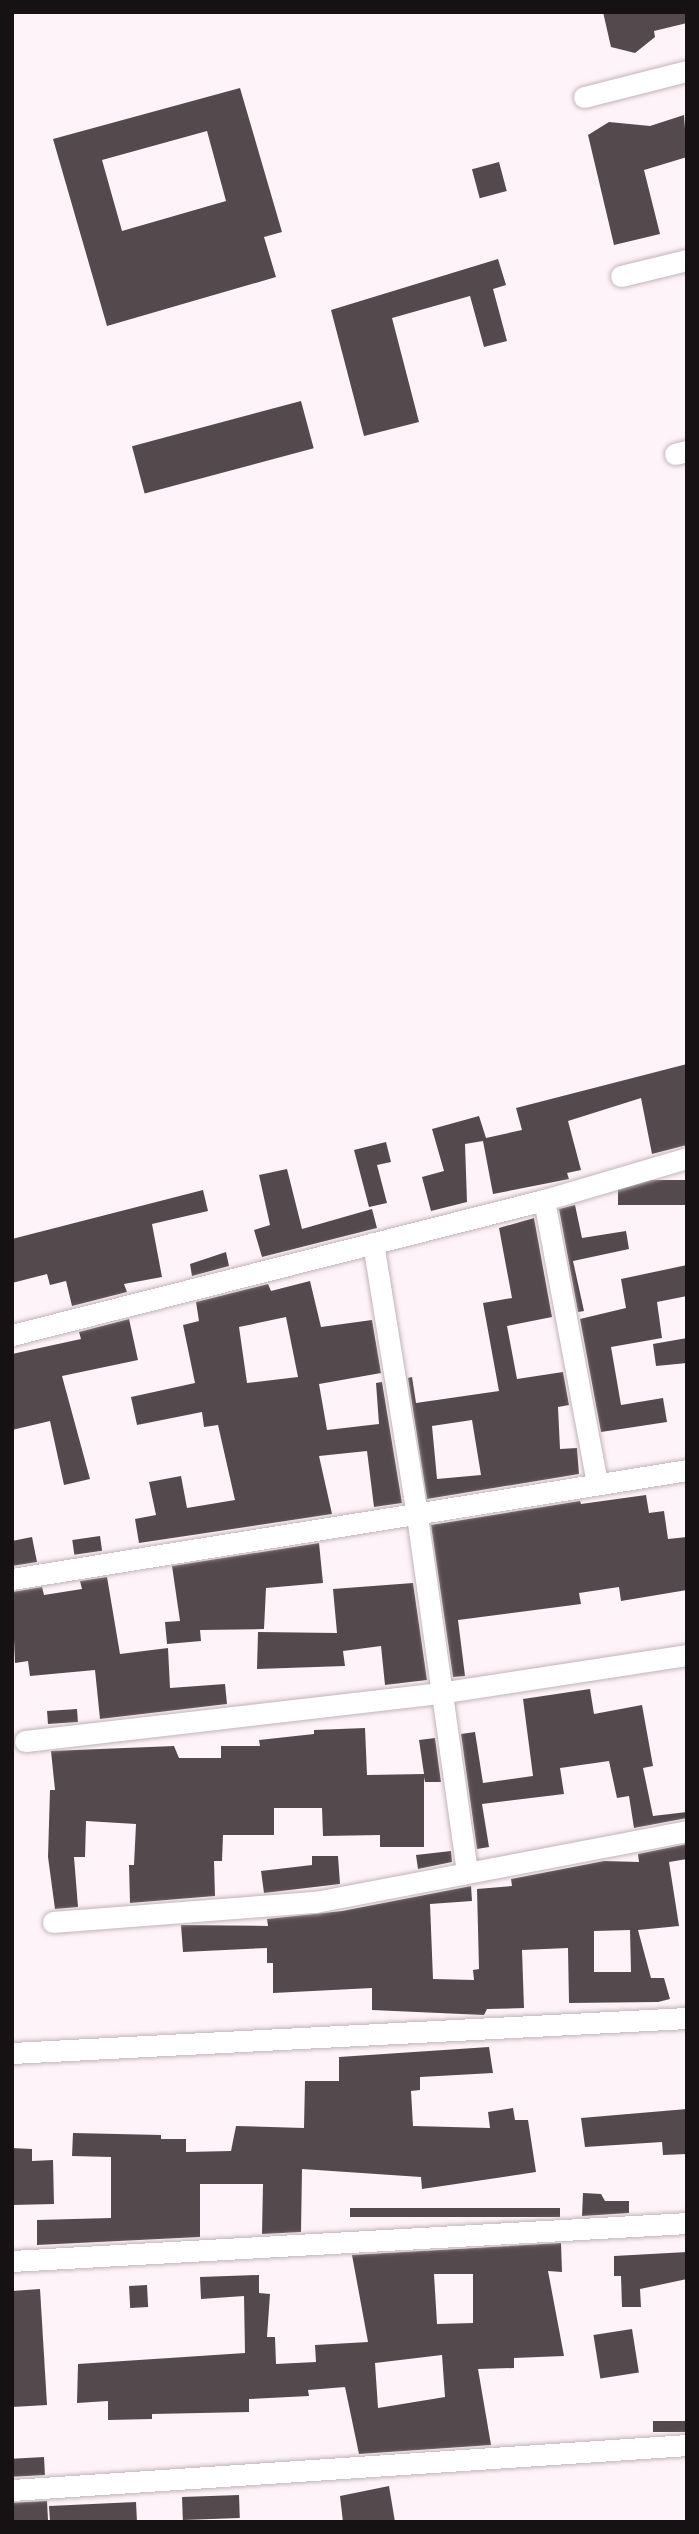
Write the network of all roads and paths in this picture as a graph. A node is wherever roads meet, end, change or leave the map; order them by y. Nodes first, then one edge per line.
1 (687, 71) edge
2 (584, 97) dead end
3 (687, 260) edge
4 (621, 276) dead end
5 (687, 1158) edge
6 (544, 1200) junction
7 (373, 1243) junction
8 (12, 1335) edge
9 (687, 1470) edge
10 (597, 1484) junction
11 (417, 1516) junction
12 (12, 1579) edge
13 (687, 1655) edge
14 (439, 1693) junction
15 (25, 1741) dead end
16 (687, 1831) edge
17 (467, 1872) junction
18 (53, 1922) dead end
19 (687, 2018) edge
20 (12, 2053) edge
21 (687, 2223) edge
22 (12, 2261) edge
23 (687, 2445) edge
24 (12, 2490) edge

1 - 2 street
3 - 4 street
5 - 6 street
6 - 7 street
6 - 10 street
7 - 8 street
7 - 11 street
9 - 10 street
10 - 11 street
11 - 12 street
11 - 14 street
13 - 14 street
14 - 15 street
14 - 17 street
16 - 17 street
17 - 18 street
19 - 20 street
21 - 22 street
23 - 24 street

